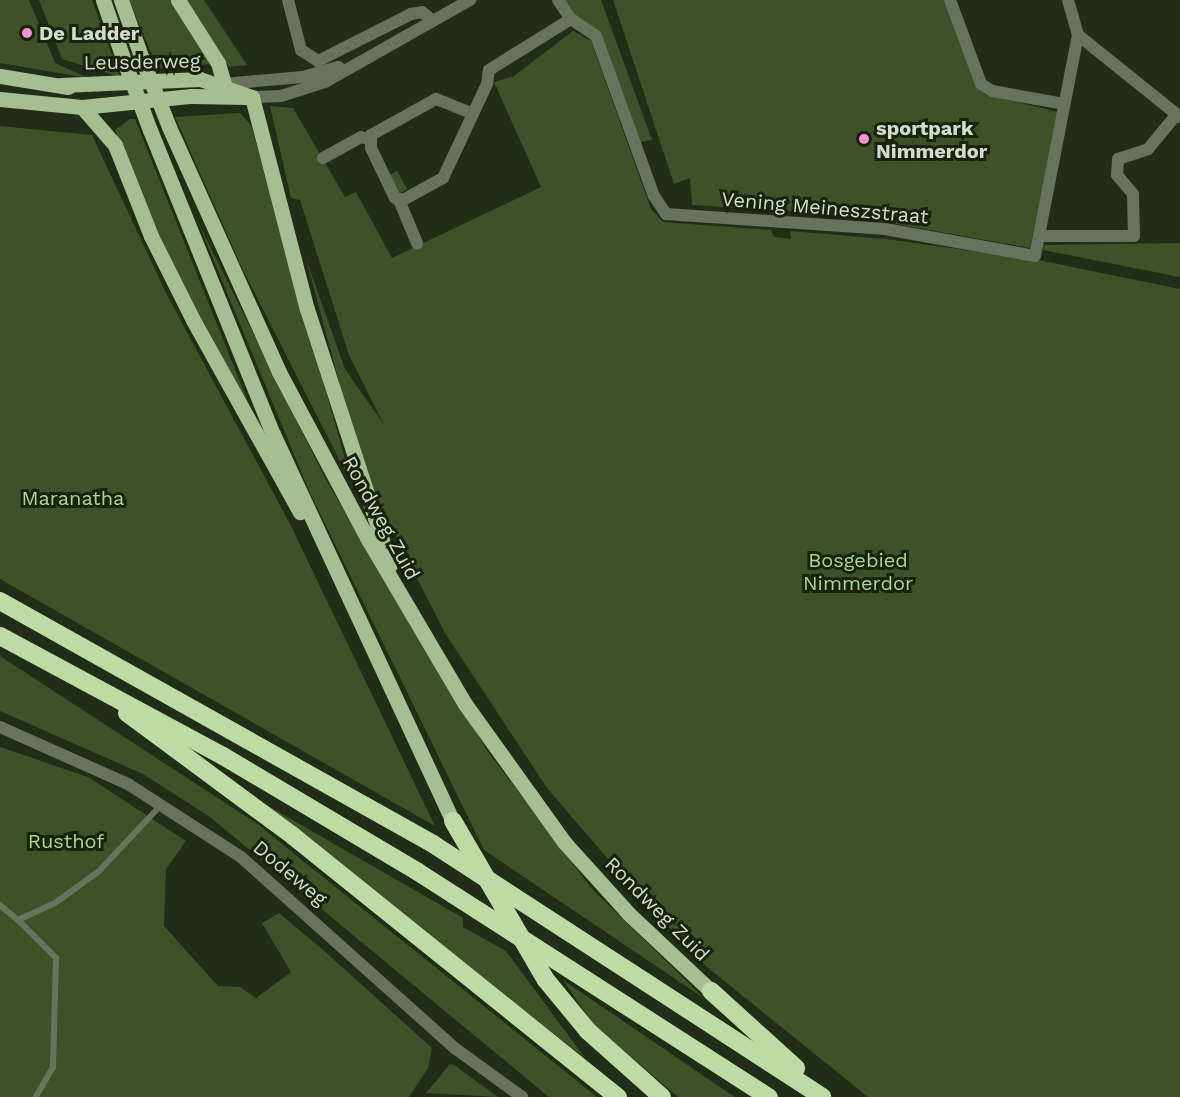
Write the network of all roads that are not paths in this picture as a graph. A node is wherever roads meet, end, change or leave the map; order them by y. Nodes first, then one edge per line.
1 (103, 0) edge
2 (121, 0) edge
3 (178, 0) edge
4 (288, 0) edge
5 (470, 0) edge
6 (558, 0) edge
7 (950, 0) edge
8 (1068, 0) edge
9 (571, 19) junction
10 (433, 21) junction
11 (1078, 35) junction
12 (0, 76) edge
13 (324, 77) junction
14 (224, 84) junction
15 (61, 85) junction
16 (198, 96) junction
17 (252, 97) junction
18 (0, 99) edge
19 (129, 100) junction
20 (1064, 104) junction
21 (82, 107) junction
22 (471, 113) junction
23 (1178, 115) edge
24 (369, 139) junction
25 (323, 158) dead end
26 (399, 200) junction
27 (1040, 236) junction
28 (417, 243) dead end
29 (330, 560) junction
30 (402, 599) junction
31 (0, 601) edge
32 (0, 636) edge
33 (102, 692) junction
34 (0, 727) edge
35 (163, 804) junction
36 (453, 821) joint
37 (0, 906) edge
38 (18, 920) junction
39 (546, 980) junction
40 (711, 991) joint
41 (36, 1097) edge
42 (522, 1097) edge
43 (618, 1097) edge
44 (642, 1097) edge
45 (662, 1097) edge
46 (769, 1097) edge
47 (825, 1097) edge

1 - 29 main road, bridge
2 - 30 main road, Rondweg Zuid, bridge
3 - 14 main road
4 - 10 street
5 - 10 street, Leusderweg
6 - 9 street, Vening Meineszstraat
7 - 20 street
8 - 11 street
9 - 22 street
9 - 27 street, Vening Meineszstraat
10 - 13 street, Leusderweg
11 - 20 street, Vening Meineszstraat
11 - 23 street
12 - 15 main road, Leusderweg
13 - 14 street, Leusderweg
13 - 17 street, Leusderweg
14 - 15 main road, Leusderweg
14 - 16 main road, Leusderweg
14 - 17 main road
15 - 19 main road, Leusderweg
16 - 17 main road, Leusderweg
16 - 19 main road, Leusderweg
17 - 30 main road
18 - 21 main road, Leusderweg
19 - 21 main road, Leusderweg
20 - 27 street, Vening Meineszstraat
21 - 29 main road
22 - 24 street
22 - 26 street
23 - 27 street
24 - 25 street
24 - 26 street
26 - 28 street
29 - 36 main road
30 - 40 main road, Rondweg Zuid
31 - 47 highway
32 - 33 highway
33 - 43 highway
33 - 46 highway
34 - 35 street, Dodeweg
35 - 38 lane
35 - 42 street, Dodeweg
36 - 39 highway, bridge
37 - 38 lane
38 - 41 lane
39 - 44 highway
39 - 45 highway
40 - 47 highway

